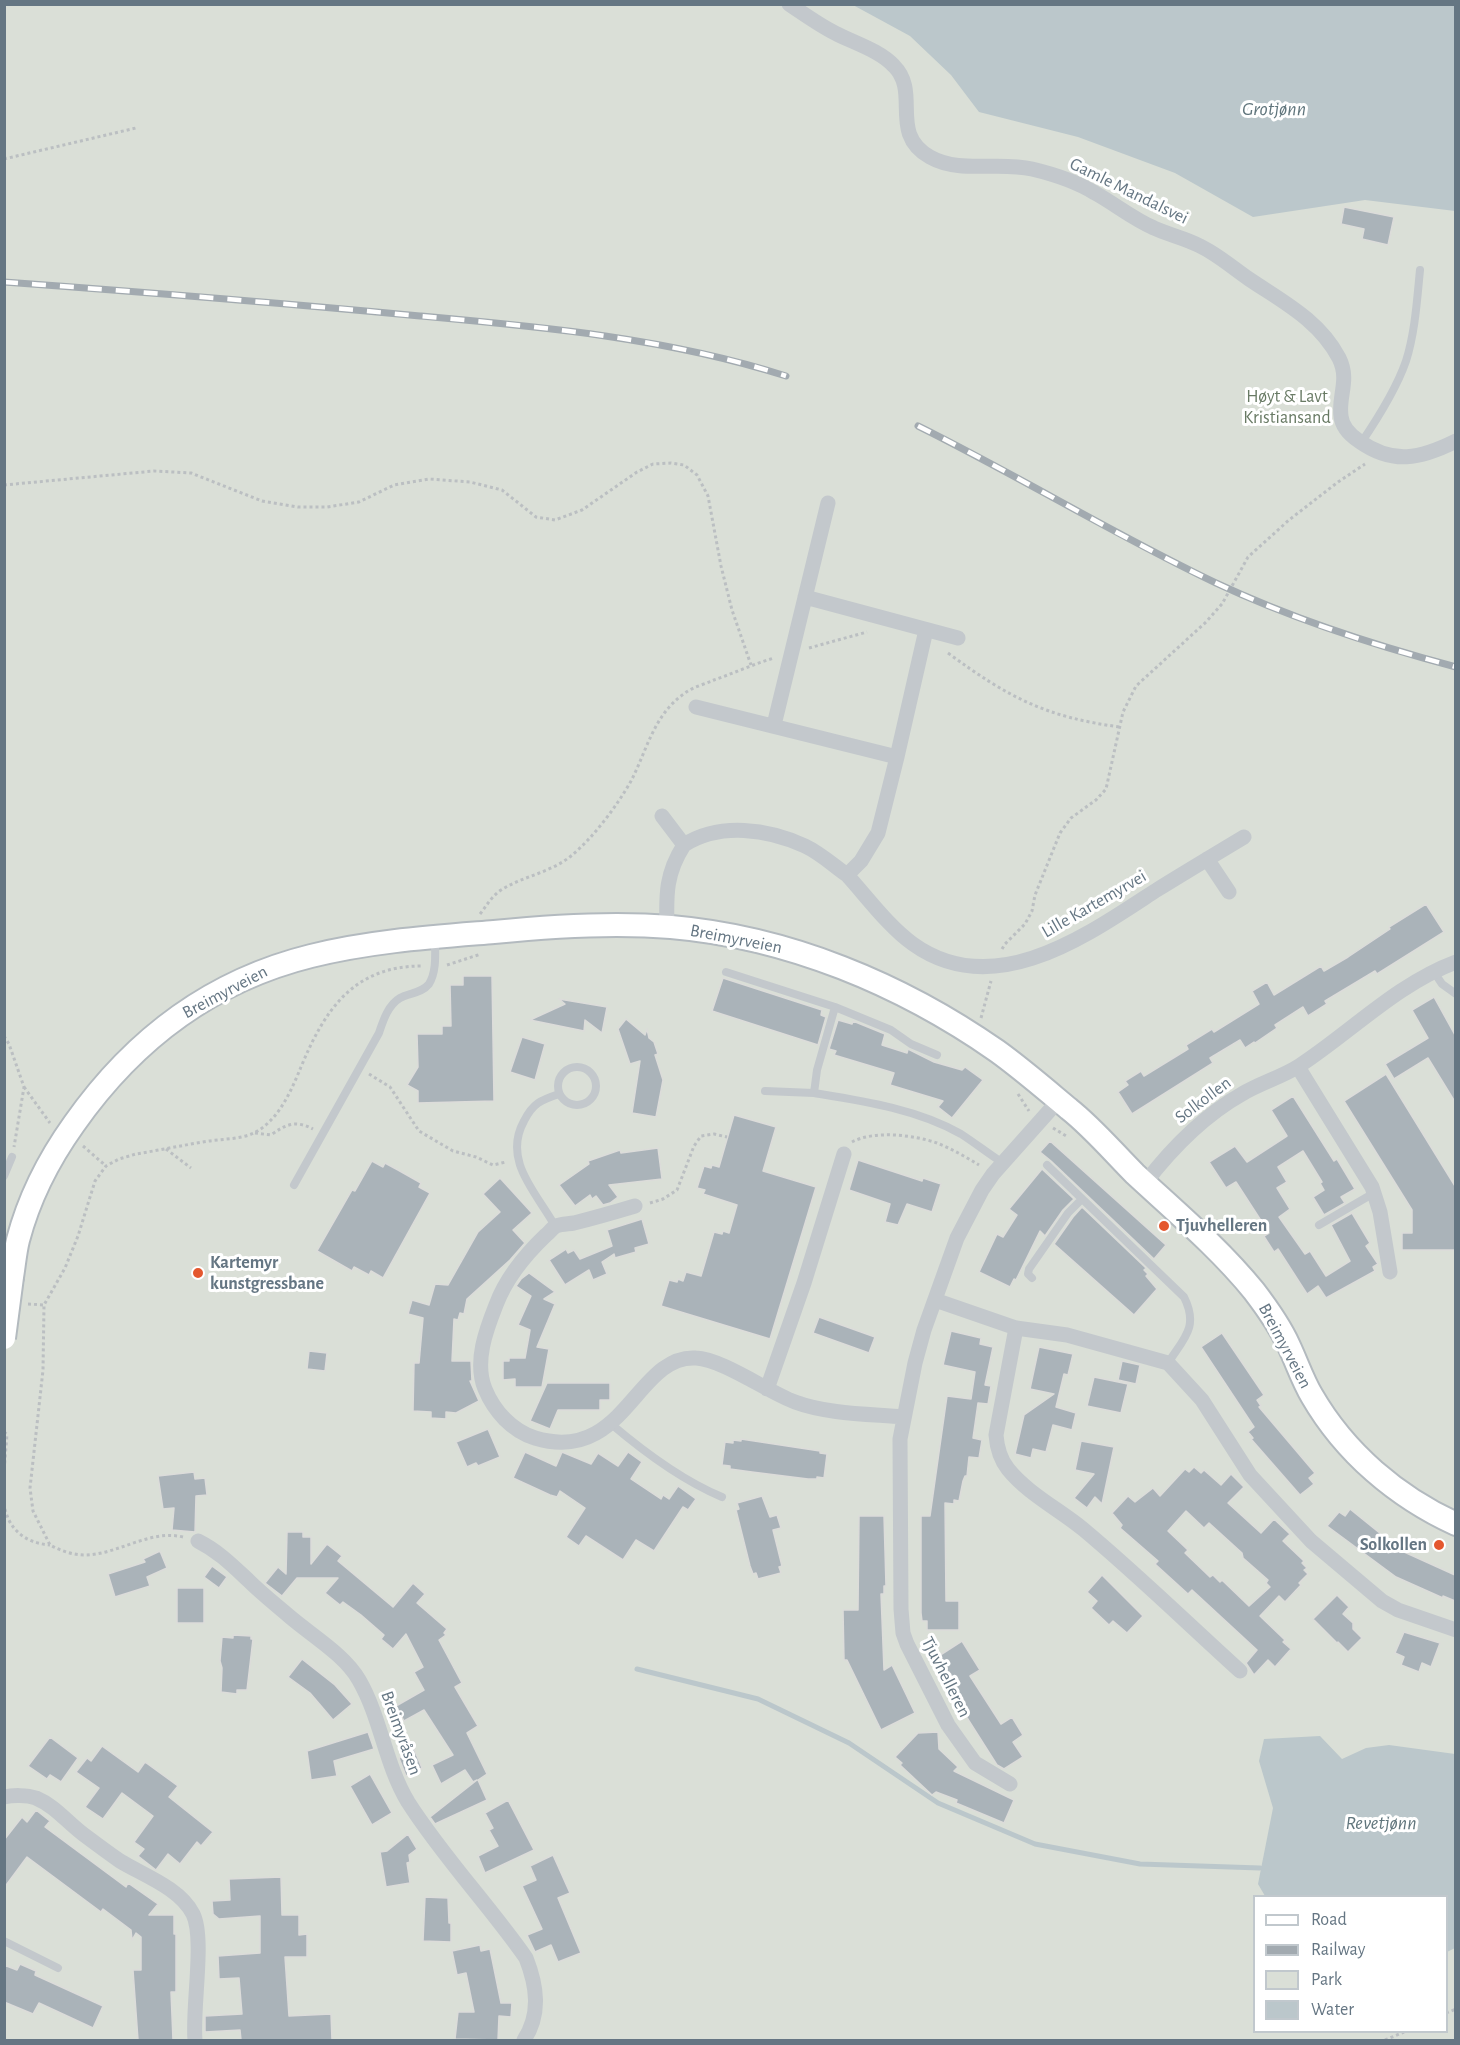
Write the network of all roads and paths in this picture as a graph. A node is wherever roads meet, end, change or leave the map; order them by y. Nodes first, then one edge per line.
1 (789, 4) edge
2 (136, 128) dead end
3 (4, 159) edge
4 (1420, 270) dead end
5 (1455, 441) edge
6 (1361, 442) junction
7 (1377, 453) junction
8 (4, 485) edge
9 (828, 503) dead end
10 (806, 597) junction
11 (926, 630) junction
12 (957, 639) dead end
13 (751, 665) dead end
14 (696, 707) dead end
15 (774, 725) junction
16 (897, 757) junction
17 (662, 816) dead end
18 (1244, 837) dead end
19 (684, 845) junction
20 (1208, 859) junction
21 (847, 875) junction
22 (1229, 892) dead end
23 (667, 926) junction
24 (435, 937) junction
25 (484, 953) dead end
26 (1000, 953) dead end
27 (1455, 962) edge
28 (435, 965) junction
29 (726, 972) dead end
30 (993, 972) dead end
31 (1434, 972) junction
32 (1455, 994) edge
33 (835, 1007) junction
34 (4, 1036) edge
35 (975, 1036) junction
36 (937, 1055) dead end
37 (1298, 1067) junction
38 (359, 1068) junction
39 (24, 1087) junction
40 (765, 1090) dead end
41 (1016, 1090) dead end
42 (814, 1093) junction
43 (559, 1094) junction
44 (1058, 1101) junction
45 (1039, 1123) junction
46 (303, 1124) dead end
47 (56, 1128) dead end
48 (253, 1133) junction
49 (727, 1137) dead end
50 (1073, 1140) dead end
51 (83, 1146) dead end
52 (166, 1149) junction
53 (844, 1154) joint
54 (12, 1158) joint
55 (517, 1160) junction
56 (1047, 1165) dead end
57 (106, 1166) junction
58 (191, 1168) dead end
59 (998, 1168) junction
60 (4, 1176) edge
61 (1144, 1182) junction
62 (294, 1185) dead end
63 (1374, 1193) junction
64 (1082, 1199) junction
65 (635, 1206) joint
66 (1319, 1225) dead end
67 (555, 1226) junction
68 (11, 1241) edge
69 (1390, 1272) dead end
70 (1032, 1278) dead end
71 (935, 1300) junction
72 (22, 1303) dead end
73 (44, 1305) junction
74 (1016, 1328) junction
75 (4, 1338) edge
76 (1168, 1363) junction
77 (767, 1389) junction
78 (903, 1418) junction
79 (610, 1423) junction
80 (4, 1432) edge
81 (4, 1472) edge
82 (723, 1497) dead end
83 (4, 1503) edge
84 (1455, 1524) edge
85 (198, 1541) joint
86 (50, 1545) junction
87 (1455, 1630) edge
88 (1240, 1671) dead end
89 (1010, 1784) dead end
90 (4, 1797) edge
91 (4, 1941) edge
92 (58, 1968) dead end
93 (1400, 2033) edge
94 (195, 2040) edge
95 (524, 2040) edge
96 (1385, 2040) edge

1 - 6 street, Gamle Mandalsvei
2 - 3 path
4 - 6 lane
5 - 7 street, Gamle Mandalsvei
6 - 7 street, Gamle Mandalsvei
7 - 26 path
8 - 13 path
9 - 10 street
10 - 11 street
10 - 15 street
11 - 12 street
11 - 16 street
14 - 15 street
15 - 16 street
16 - 21 street
17 - 19 street
18 - 20 street, Lille Kartemyrvei
19 - 21 street, Lille Kartemyrvei
19 - 23 street
20 - 21 street, Lille Kartemyrvei
20 - 22 street
23 - 24 street, Breimyrveien
23 - 35 street, Breimyrveien
24 - 28 lane
24 - 68 street, Breimyrveien
25 - 28 path
27 - 31 street, Solkollen
28 - 38 lane
28 - 48 path
29 - 33 lane
30 - 35 path
31 - 32 lane
31 - 37 street, Solkollen
33 - 36 lane
33 - 42 lane
34 - 39 path
35 - 44 street, Breimyrveien
37 - 61 street, Solkollen
37 - 63 street
38 - 55 path
38 - 62 lane
39 - 47 path
39 - 54 path
40 - 42 lane
41 - 45 path
42 - 59 lane
43 - 43 lane
43 - 55 lane
44 - 45 street, Tjuvhelleren
44 - 61 street, Breimyrveien
45 - 50 path
45 - 59 street, Tjuvhelleren
46 - 48 path
48 - 52 path
49 - 65 path
51 - 57 path
52 - 57 path
52 - 58 path
53 - 59 path
53 - 77 street
54 - 60 lane
55 - 67 lane
56 - 64 lane
57 - 73 path
59 - 71 street, Tjuvhelleren
61 - 84 street, Breimyrveien
63 - 66 lane
63 - 69 street
64 - 70 lane
64 - 76 lane
65 - 67 street
67 - 79 street
68 - 75 street, Breimyrveien, bridge
71 - 74 street
71 - 78 street, Tjuvhelleren
72 - 73 path
73 - 86 path
74 - 76 street
74 - 88 street
76 - 87 street
77 - 78 street
77 - 79 street
78 - 89 street, Tjuvhelleren
79 - 82 lane
80 - 81 path
83 - 86 path
85 - 86 path
85 - 95 street, Breimyråsen
90 - 94 street
91 - 92 lane
93 - 96 path

